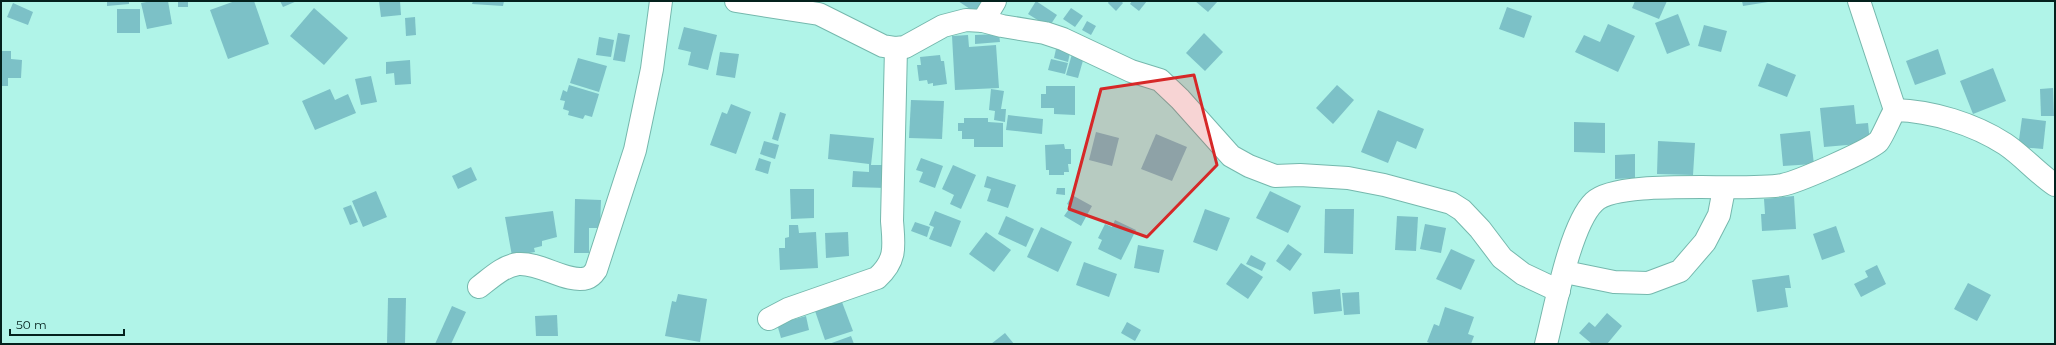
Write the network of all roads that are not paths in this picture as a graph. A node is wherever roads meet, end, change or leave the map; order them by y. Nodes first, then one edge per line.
1 (661, 1) edge
2 (736, 1) edge
3 (995, 1) edge
4 (1859, 1) edge
5 (820, 8) edge
6 (983, 21) junction
7 (896, 48) junction
8 (1895, 110) junction
9 (2055, 185) edge
10 (1724, 188) junction
11 (1562, 282) junction
12 (479, 287) dead end
13 (769, 320) dead end
14 (1546, 344) edge

1 - 12 street
2 - 5 street
3 - 6 street
4 - 8 street
5 - 7 street
6 - 7 street
6 - 11 street
7 - 13 street
8 - 9 street
8 - 10 street
10 - 11 street
10 - 11 street
11 - 14 street

